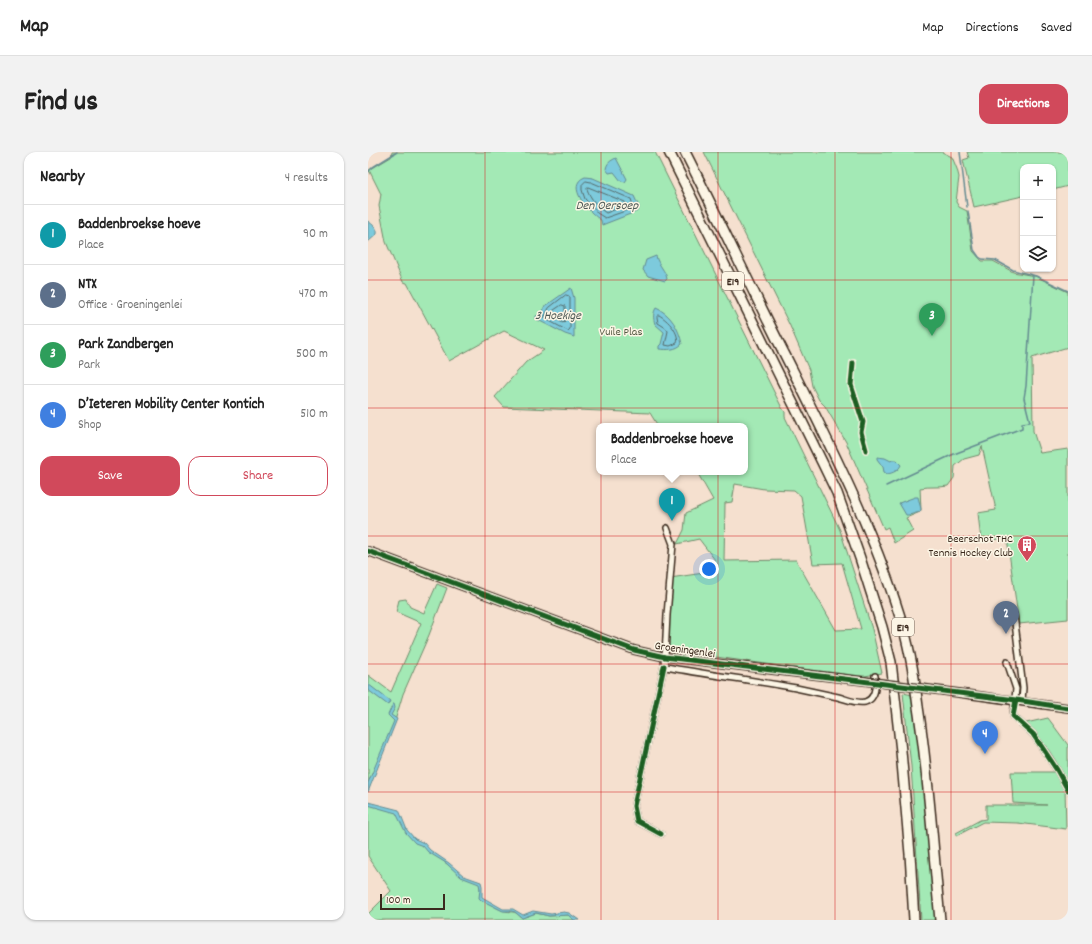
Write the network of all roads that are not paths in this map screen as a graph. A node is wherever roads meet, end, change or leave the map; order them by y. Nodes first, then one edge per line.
1 (669, 152) edge
2 (685, 152) edge
3 (667, 528) dead end
4 (368, 551) edge
5 (1014, 616) dead end
6 (665, 657) junction
7 (1007, 662) dead end
8 (664, 666) junction
9 (875, 676) dead end
10 (1019, 701) junction
11 (1068, 708) edge
12 (1068, 790) edge
13 (661, 834) dead end
14 (914, 920) edge
15 (940, 920) edge

1 - 14 highway, E19
2 - 15 highway, E19
3 - 6 street
4 - 6 street, Groeningenlei
5 - 10 street
6 - 8 street
6 - 10 street, Groeningenlei, bridge
7 - 10 street
8 - 9 street
8 - 13 street
10 - 11 street, Groeningenlei
10 - 12 street

